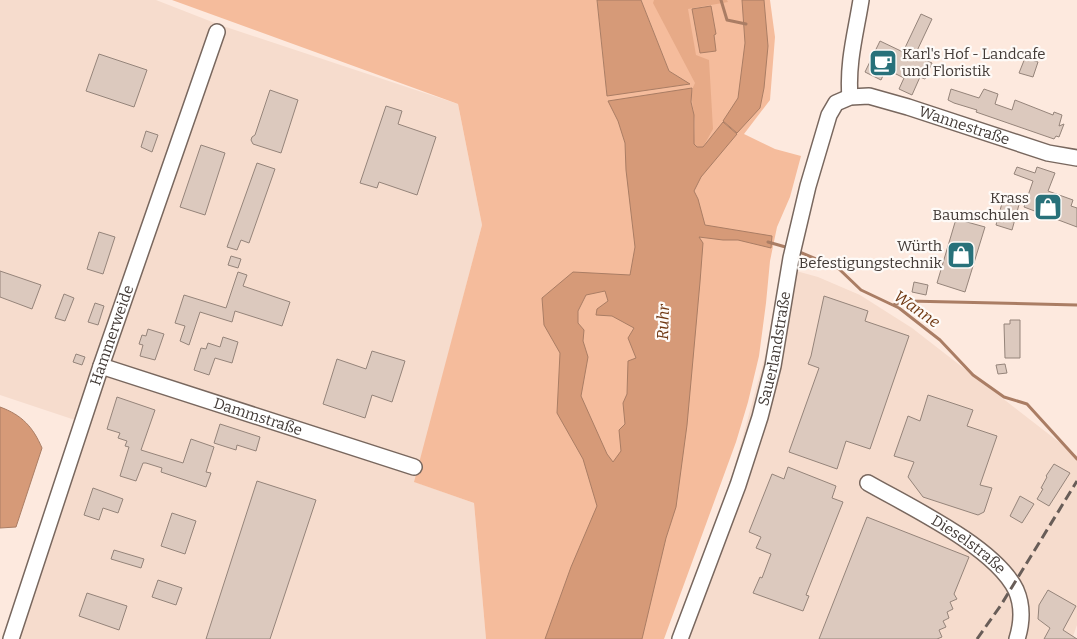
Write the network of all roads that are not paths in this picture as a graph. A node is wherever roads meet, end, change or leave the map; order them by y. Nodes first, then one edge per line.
1 (860, 0) edge
2 (217, 32) dead end
3 (850, 96) junction
4 (1077, 158) edge
5 (101, 366) junction
6 (414, 467) dead end
7 (868, 483) dead end
8 (11, 639) edge
9 (680, 639) edge
10 (1017, 639) edge

1 - 3 street
2 - 5 street, Hammerweide
3 - 4 street, Wannestraße
3 - 9 street, Sauerlandstraße
5 - 6 street, Dammstraße
5 - 8 street, Hammerweide
7 - 10 street, Dieselstraße

